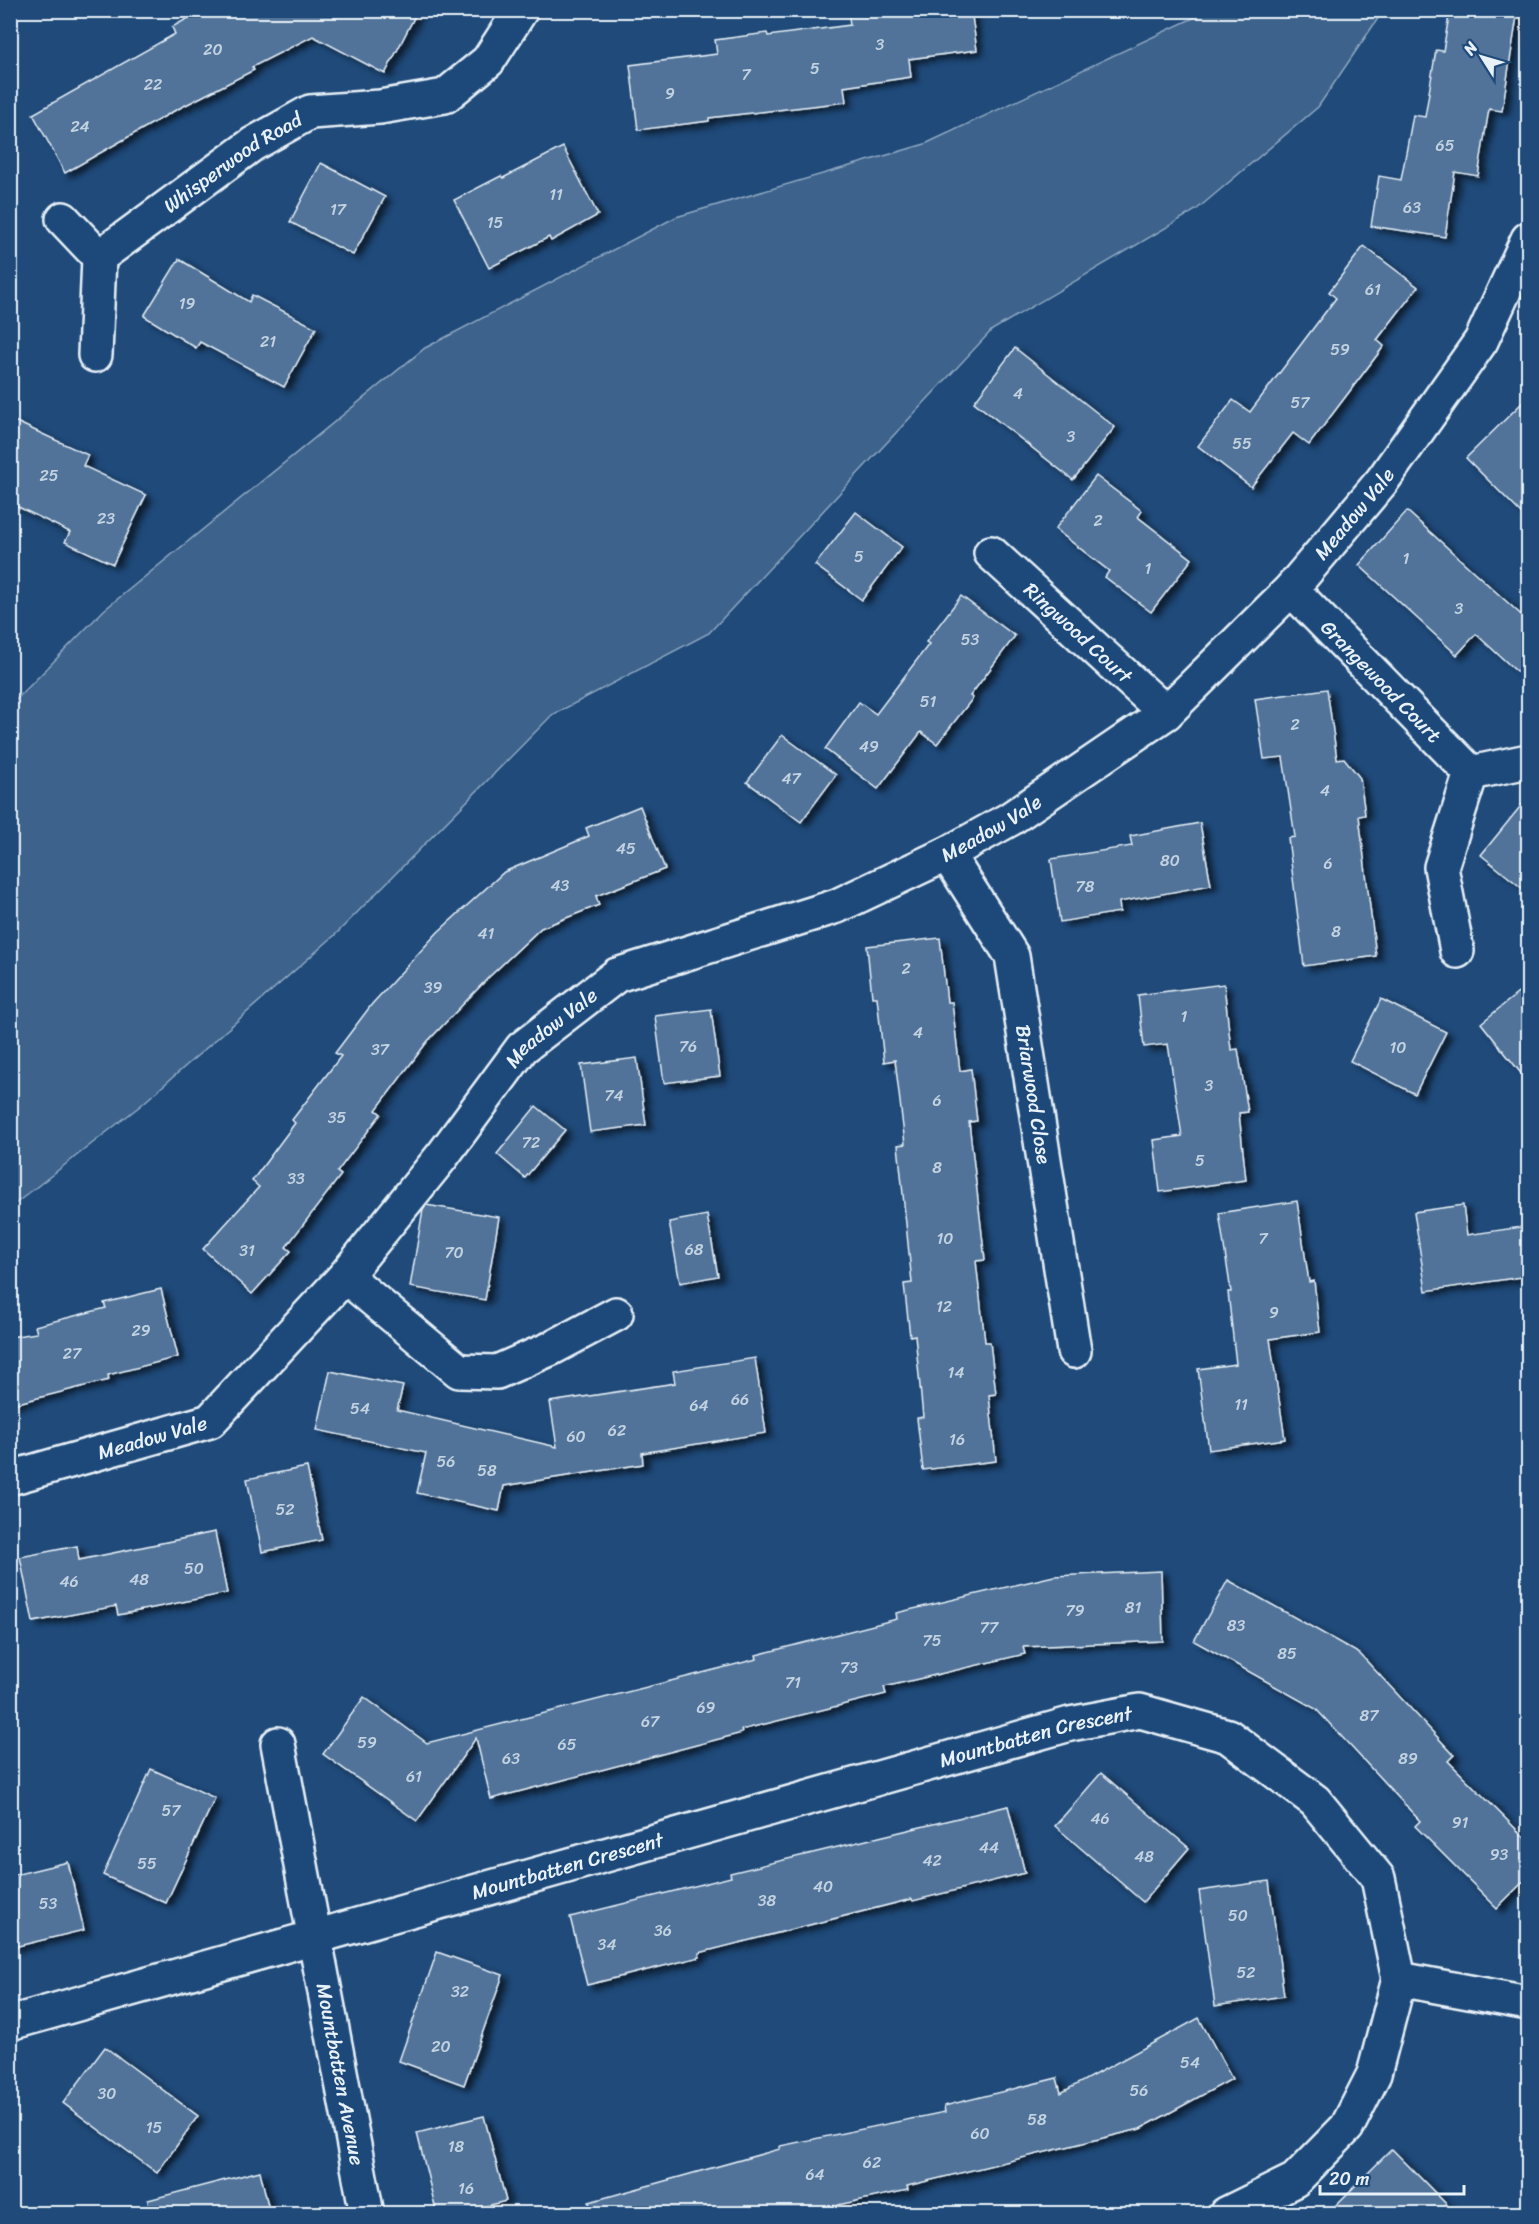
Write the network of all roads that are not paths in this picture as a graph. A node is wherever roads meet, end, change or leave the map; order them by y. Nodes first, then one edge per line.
1 (521, 10) edge
2 (63, 219) dead end
3 (1528, 239) edge
4 (99, 257) junction
5 (95, 355) dead end
6 (991, 553) dead end
7 (1291, 589) junction
8 (1166, 713) junction
9 (1528, 761) edge
10 (1470, 773) junction
11 (947, 854) junction
12 (1457, 951) dead end
13 (345, 1276) junction
14 (616, 1314) dead end
15 (1074, 1351) dead end
16 (10, 1478) edge
17 (278, 1744) dead end
18 (315, 1935) junction
19 (1399, 1979) junction
20 (1528, 2003) edge
21 (10, 2023) edge
22 (367, 2214) edge
23 (1226, 2214) edge

1 - 4 street, Whisperwood Road
2 - 4 street
3 - 7 street, Meadow Vale
4 - 5 street
6 - 8 street, Ringwood Court
7 - 8 street, Meadow Vale
7 - 10 street, Grangewood Court
8 - 11 street, Meadow Vale
9 - 10 street
10 - 12 street
11 - 13 street, Meadow Vale
11 - 15 street, Briarwood Close
13 - 14 street
13 - 16 street, Meadow Vale
17 - 18 street
18 - 19 street, Mountbatten Crescent
18 - 21 street, Mountbatten Crescent
18 - 22 street, Mountbatten Avenue
19 - 20 street
19 - 23 street, Mountbatten Crescent

